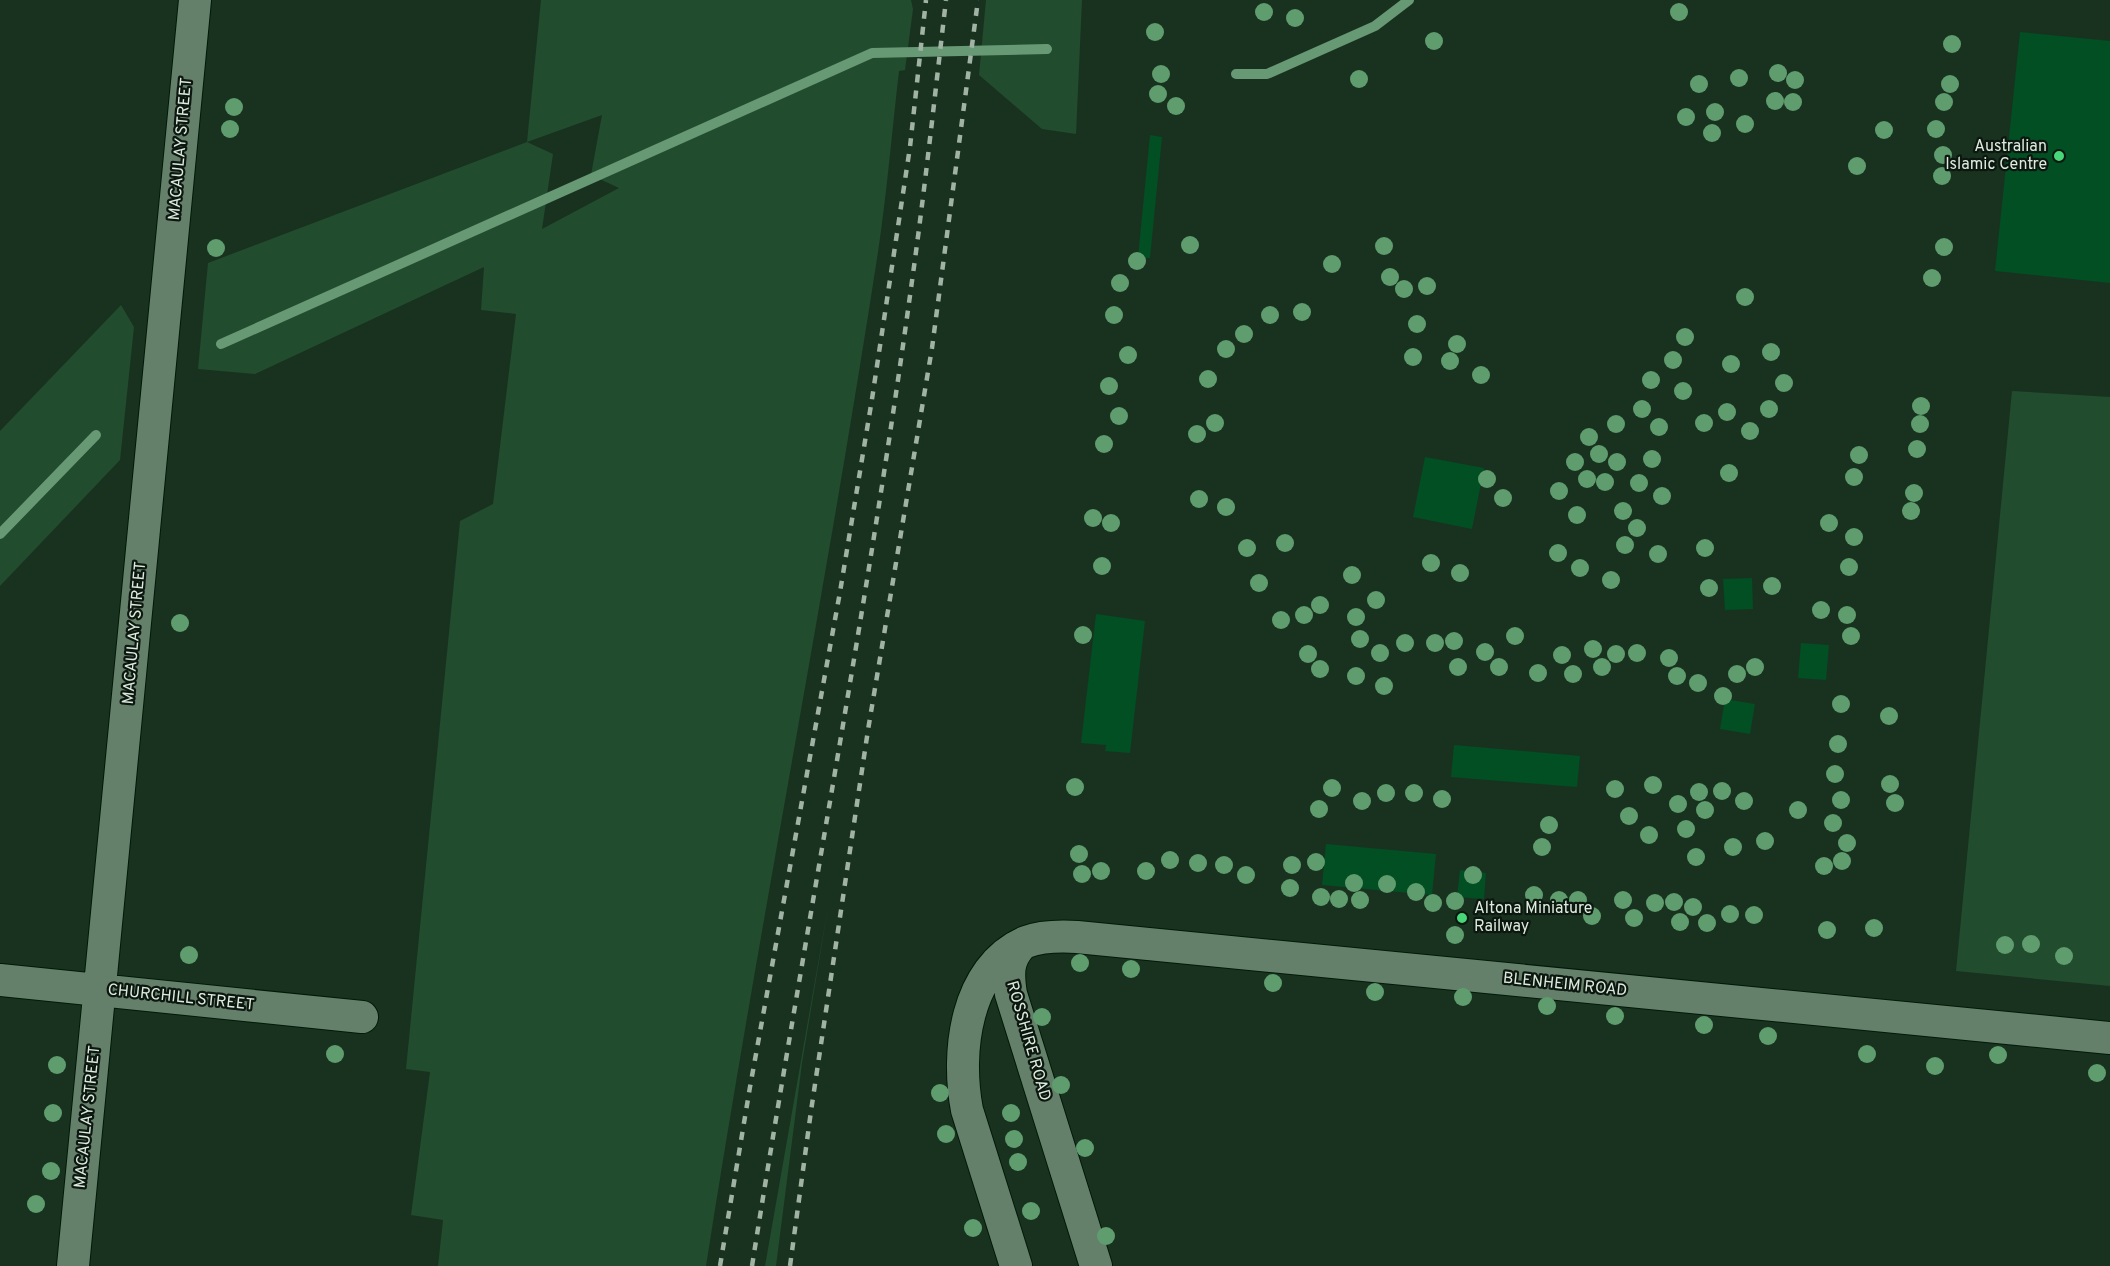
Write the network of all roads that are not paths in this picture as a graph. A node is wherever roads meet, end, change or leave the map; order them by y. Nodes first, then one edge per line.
1 (195, 0) edge
2 (1021, 945) junction
3 (0, 980) edge
4 (100, 990) junction
5 (362, 1017) dead end
6 (2110, 1038) edge
7 (73, 1266) edge
8 (1016, 1266) edge
9 (1096, 1266) edge

1 - 4 street, MACAULAY STREET
2 - 6 street, BLENHEIM ROAD
2 - 8 street, ROSSHIRE ROAD
2 - 9 street, ROSSHIRE ROAD
3 - 4 street, CHURCHILL STREET
4 - 5 street, CHURCHILL STREET
4 - 7 street, MACAULAY STREET

